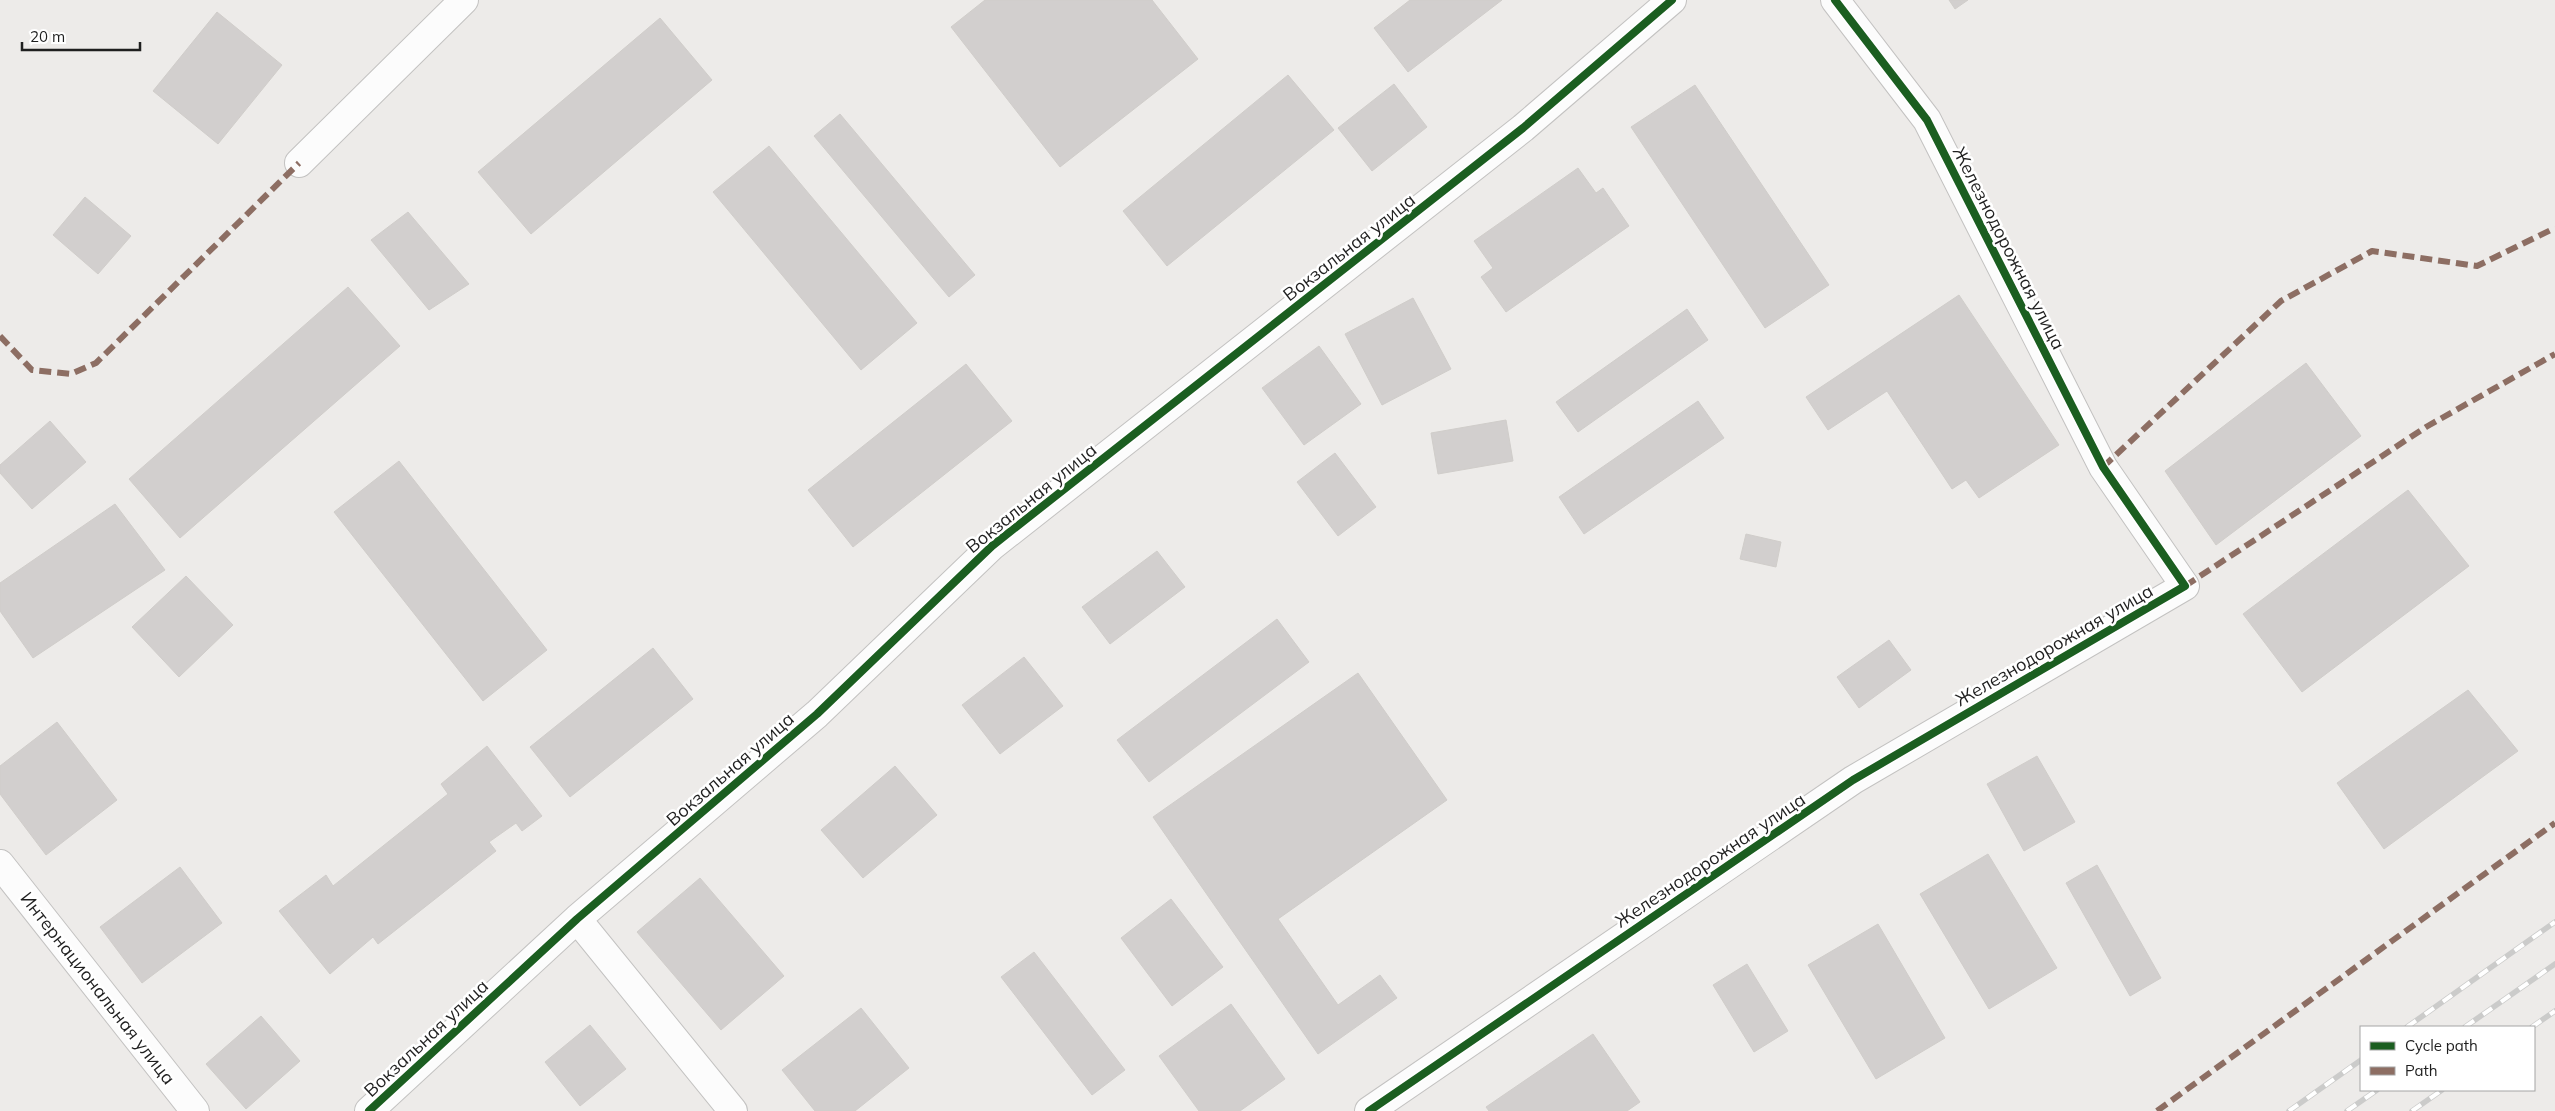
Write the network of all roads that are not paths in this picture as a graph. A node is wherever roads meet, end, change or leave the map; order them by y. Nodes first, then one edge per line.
1 (464, 0) edge
2 (1672, 0) edge
3 (1835, 0) edge
4 (299, 163) dead end
5 (0, 864) edge
6 (577, 919) junction
7 (195, 1111) edge
8 (369, 1111) edge
9 (733, 1111) edge
10 (1370, 1111) edge

1 - 4 street
2 - 6 street, Вокзальная улица
3 - 10 street, Железнодорожная улица
5 - 7 street, Интернациональная улица
6 - 8 street, Вокзальная улица
6 - 9 street

